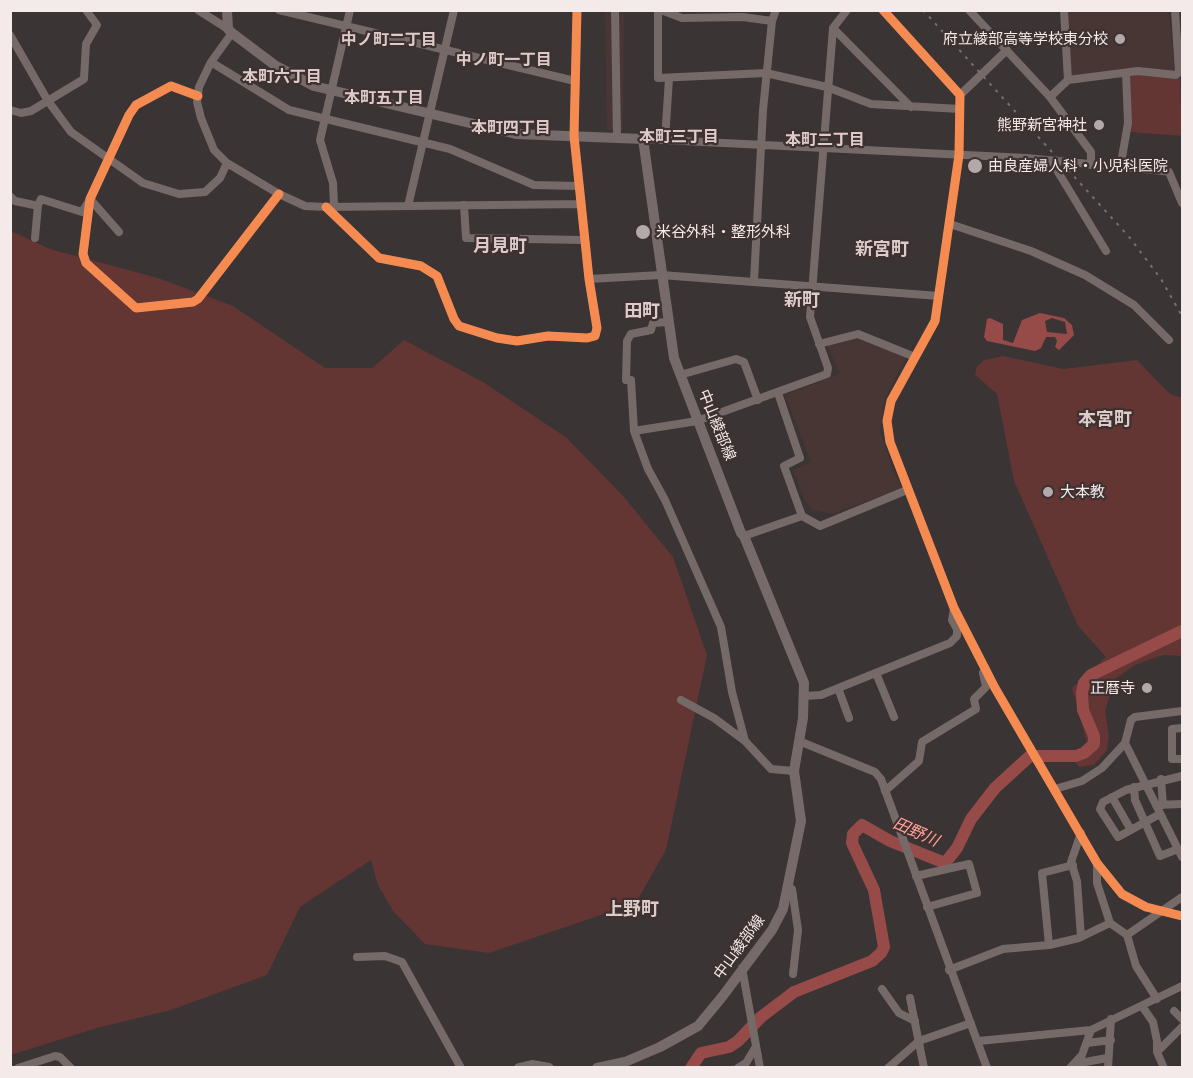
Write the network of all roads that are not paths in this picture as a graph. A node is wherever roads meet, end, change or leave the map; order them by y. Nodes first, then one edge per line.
1 (86, 10) edge
2 (198, 10) edge
3 (227, 10) edge
4 (279, 10) edge
5 (350, 10) edge
6 (454, 10) edge
7 (577, 10) edge
8 (615, 10) edge
9 (660, 10) edge
10 (776, 10) edge
11 (847, 10) edge
12 (883, 10) edge
13 (1064, 10) edge
14 (1175, 10) edge
15 (973, 12) edge
16 (698, 14) edge
17 (772, 21) junction
18 (346, 27) junction
19 (833, 28) junction
20 (230, 31) junction
21 (10, 35) edge
22 (445, 50) junction
23 (1007, 50) junction
24 (211, 62) junction
25 (766, 73) junction
26 (1126, 73) junction
27 (669, 78) junction
28 (1068, 80) junction
29 (575, 81) junction
30 (827, 87) junction
31 (332, 91) junction
32 (960, 95) junction
33 (198, 96) junction
34 (1050, 98) junction
35 (48, 101) junction
36 (911, 107) junction
37 (960, 109) junction
38 (10, 110) edge
39 (432, 113) junction
40 (324, 120) junction
41 (574, 136) junction
42 (617, 137) junction
43 (643, 139) junction
44 (665, 140) junction
45 (423, 143) junction
46 (762, 144) junction
47 (823, 148) junction
48 (959, 155) junction
49 (110, 161) junction
50 (1052, 162) junction
51 (227, 163) junction
52 (1092, 165) junction
53 (1120, 169) junction
54 (579, 186) junction
55 (279, 195) junction
56 (10, 196) edge
57 (90, 199) junction
58 (1182, 203) edge
59 (581, 204) junction
60 (38, 205) junction
61 (330, 206) junction
62 (408, 206) junction
63 (464, 206) junction
64 (950, 224) junction
65 (119, 232) dead end
66 (35, 238) dead end
67 (585, 240) junction
68 (1106, 251) dead end
69 (661, 275) junction
70 (589, 279) junction
71 (754, 281) junction
72 (814, 285) junction
73 (939, 296) junction
74 (668, 322) junction
75 (1169, 340) dead end
76 (819, 344) junction
77 (915, 357) junction
78 (680, 375) junction
79 (778, 393) junction
80 (758, 400) junction
81 (697, 421) junction
82 (634, 431) junction
83 (907, 490) junction
84 (802, 516) junction
85 (744, 536) junction
86 (954, 609) junction
87 (982, 663) junction
88 (876, 672) junction
89 (838, 688) junction
90 (805, 696) junction
91 (681, 700) dead end
92 (1182, 711) edge
93 (894, 717) dead end
94 (849, 718) dead end
95 (1182, 728) edge
96 (745, 741) junction
97 (799, 741) junction
98 (1125, 743) junction
99 (1182, 759) edge
100 (794, 771) junction
101 (1182, 776) edge
102 (1161, 779) junction
103 (1145, 783) junction
104 (1134, 787) junction
105 (1055, 789) junction
106 (885, 791) junction
107 (1112, 797) junction
108 (1182, 804) edge
109 (1160, 808) junction
110 (1145, 822) junction
111 (1131, 830) junction
112 (1081, 833) junction
113 (1178, 849) junction
114 (1182, 857) edge
115 (1097, 863) junction
116 (1073, 865) junction
117 (916, 876) junction
118 (788, 888) junction
119 (1182, 897) edge
120 (927, 907) junction
121 (1158, 911) junction
122 (1182, 916) edge
123 (1110, 923) junction
124 (1127, 935) junction
125 (1081, 937) junction
126 (1049, 945) junction
127 (357, 957) dead end
128 (742, 968) junction
129 (949, 970) junction
130 (793, 974) dead end
131 (1182, 986) edge
132 (882, 989) dead end
133 (910, 998) dead end
134 (1157, 999) junction
135 (1142, 1005) junction
136 (1174, 1011) dead end
137 (1111, 1019) junction
138 (1182, 1019) edge
139 (915, 1022) junction
140 (971, 1023) junction
141 (1182, 1027) edge
142 (1091, 1030) junction
143 (1111, 1040) junction
144 (919, 1041) junction
145 (979, 1041) junction
146 (1087, 1043) junction
147 (755, 1048) junction
148 (1157, 1052) junction
149 (1107, 1063) edge
150 (1072, 1065) edge
151 (892, 1067) edge
152 (18, 1068) edge
153 (71, 1068) edge
154 (461, 1068) edge
155 (519, 1068) edge
156 (549, 1068) edge
157 (597, 1068) edge
158 (738, 1068) edge
159 (760, 1068) edge
160 (924, 1068) edge
161 (987, 1068) edge
162 (1164, 1068) edge

1 - 35 street
2 - 20 street
3 - 20 main road
4 - 18 street
5 - 18 street
6 - 22 street
7 - 29 street
8 - 42 street
9 - 16 street
9 - 27 street
10 - 17 street
11 - 19 street
12 - 32 street
13 - 28 street
14 - 26 street
15 - 23 street
16 - 17 street
17 - 25 street
18 - 22 street
18 - 31 street
19 - 30 street
19 - 36 street
20 - 24 street
20 - 31 main road
21 - 35 street
22 - 29 street
22 - 39 street
23 - 32 street
23 - 34 street
24 - 33 street
24 - 40 street
25 - 27 street
25 - 30 street
25 - 46 street
26 - 28 street
26 - 53 street
27 - 44 street
28 - 34 street
29 - 41 street
30 - 36 street
30 - 47 street
31 - 39 main road
31 - 40 street
32 - 37 street
33 - 49 street
33 - 51 street
34 - 52 street
35 - 38 street
35 - 49 street
36 - 37 street
37 - 48 street
39 - 41 main road
39 - 45 street
40 - 45 street
40 - 61 street
41 - 42 main road
41 - 54 street
42 - 43 main road
43 - 44 street
43 - 69 main road, 中山綾部線
44 - 46 street
45 - 54 street
45 - 62 street
46 - 47 street
46 - 71 street
47 - 48 street
47 - 72 street
48 - 50 street
48 - 64 street
49 - 51 street
49 - 57 street
50 - 52 street
50 - 68 street
51 - 55 street
52 - 53 street
53 - 58 street
54 - 59 street
55 - 57 street
55 - 61 street
56 - 60 street
57 - 60 street
57 - 65 street
59 - 63 street
59 - 67 street
60 - 66 street
61 - 62 street
61 - 70 street
62 - 63 street
63 - 67 street
64 - 73 street
64 - 75 street
67 - 70 street
69 - 70 street
69 - 71 street
69 - 74 main road, 中山綾部線
71 - 72 street
72 - 73 street
72 - 76 street
73 - 77 street
74 - 78 main road, 中山綾部線
74 - 82 street
76 - 77 street
76 - 79 street
77 - 83 street
78 - 80 street
78 - 81 main road, 中山綾部線
79 - 80 street
79 - 84 street
80 - 81 street
81 - 82 street
81 - 85 main road, 中山綾部線
82 - 96 street
83 - 84 street
83 - 86 street
84 - 85 street
85 - 90 main road, 中山綾部線
86 - 87 street
86 - 88 street
87 - 105 street
87 - 106 street
88 - 89 street
88 - 93 street
89 - 90 street
89 - 94 street
90 - 97 main road, 中山綾部線
91 - 96 street
92 - 98 street
95 - 99 street
96 - 100 street
97 - 100 main road, 中山綾部線
97 - 106 street
98 - 103 street
98 - 105 street
100 - 118 main road, 中山綾部線
101 - 102 street
102 - 103 street
102 - 109 street
103 - 104 street
103 - 109 street
104 - 107 street
104 - 110 street
105 - 112 street
106 - 117 street
107 - 111 street
107 - 111 street
108 - 109 street
109 - 110 street
109 - 113 street
110 - 111 street
110 - 113 street
112 - 115 street
112 - 116 street
113 - 114 street
115 - 121 street
115 - 123 street
116 - 125 street
116 - 126 street
117 - 120 street
117 - 120 street
118 - 128 main road, 中山綾部線
118 - 130 street
119 - 121 street
120 - 129 street
121 - 122 street
121 - 124 street
123 - 124 street
123 - 125 street
124 - 134 street
125 - 126 street
126 - 129 street
127 - 154 street
128 - 147 street
128 - 157 main road, 中山綾部線
129 - 140 street
131 - 134 street
132 - 139 street
133 - 139 street
134 - 135 street
135 - 137 street
135 - 148 street
136 - 138 street
137 - 142 street
137 - 143 street
139 - 144 street
140 - 144 street
140 - 145 street
141 - 148 street
142 - 145 street
142 - 146 street
143 - 146 street
143 - 149 street
144 - 151 street
144 - 160 street
145 - 161 street
146 - 150 street
147 - 158 street
147 - 159 street
148 - 162 street
149 - 150 street
152 - 153 street
155 - 156 main road

